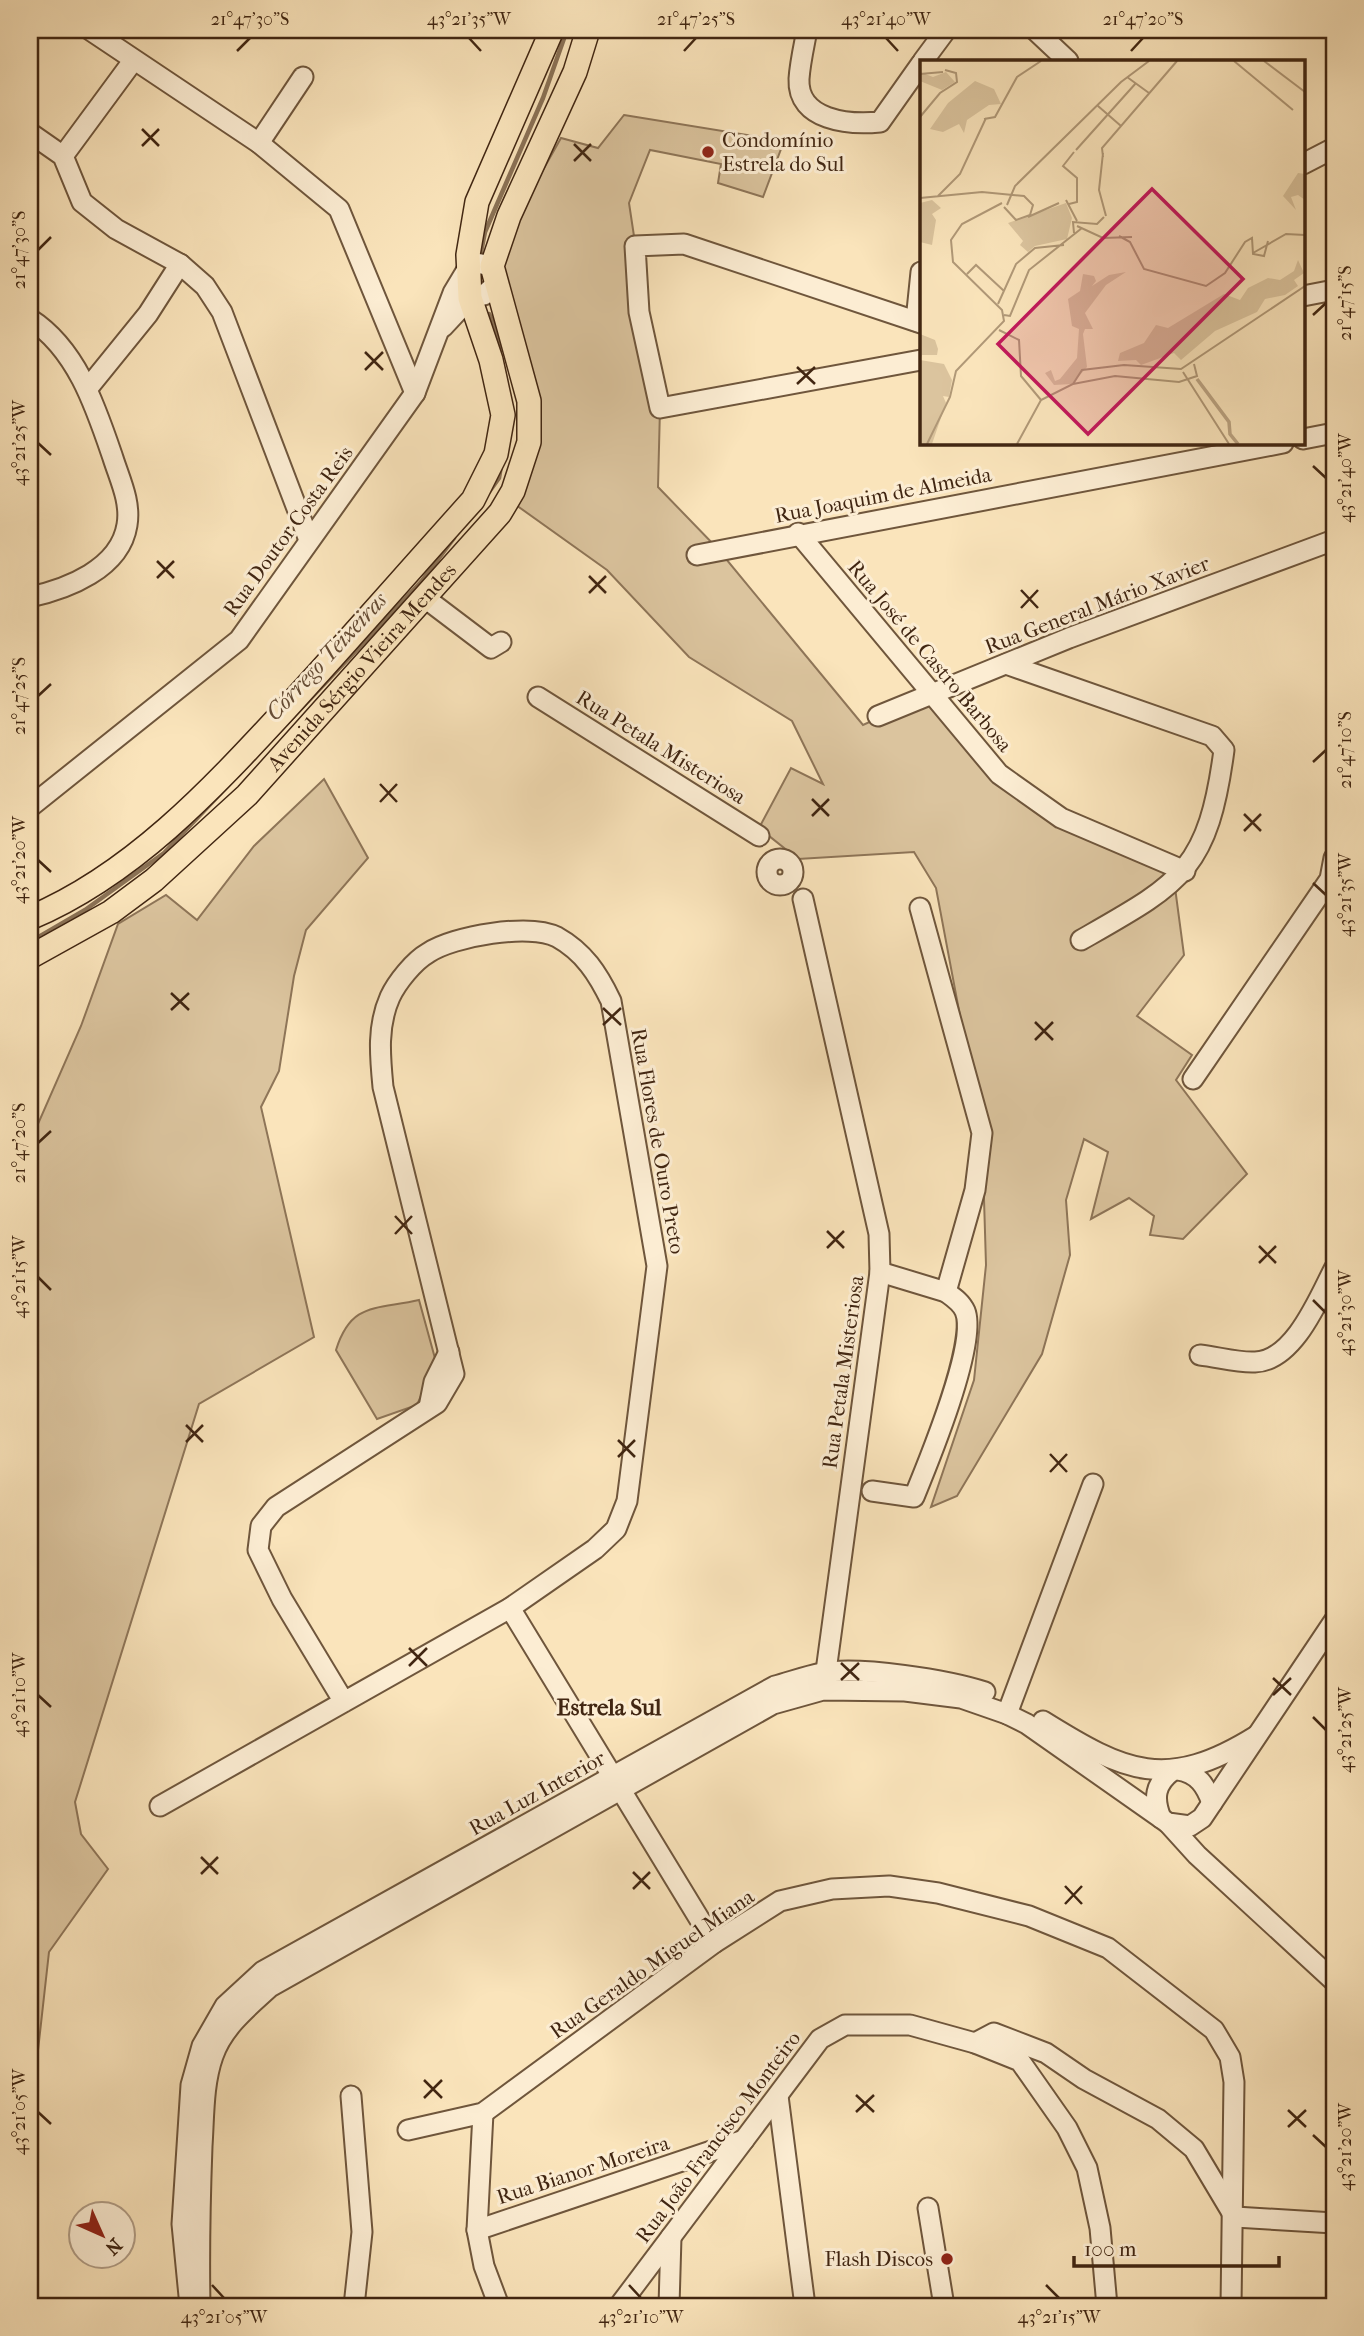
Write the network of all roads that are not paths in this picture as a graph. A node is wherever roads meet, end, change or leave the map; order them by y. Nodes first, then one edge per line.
1 (90, 30) edge
2 (552, 30) edge
3 (588, 30) edge
4 (807, 30) edge
5 (946, 30) edge
6 (1035, 30) edge
7 (924, 60) edge
8 (1067, 60) edge
9 (133, 61) junction
10 (920, 66) edge
11 (303, 77) dead end
12 (30, 133) edge
13 (258, 143) junction
14 (1334, 148) edge
15 (62, 156) junction
16 (1304, 163) edge
17 (180, 264) junction
18 (468, 268) junction
19 (493, 275) junction
20 (920, 289) edge
21 (1334, 290) edge
22 (1304, 296) edge
23 (470, 298) junction
24 (30, 319) edge
25 (918, 322) edge
26 (443, 327) junction
27 (920, 360) edge
28 (88, 388) junction
29 (415, 393) junction
30 (1334, 433) edge
31 (1304, 439) edge
32 (1278, 444) edge
33 (798, 533) junction
34 (309, 540) junction
35 (1334, 540) edge
36 (697, 555) dead end
37 (30, 596) edge
38 (425, 598) junction
39 (501, 642) dead end
40 (1006, 664) junction
41 (933, 693) junction
42 (538, 697) dead end
43 (878, 716) dead end
44 (30, 807) edge
45 (759, 836) junction
46 (1334, 858) edge
47 (789, 863) junction
48 (1185, 870) junction
49 (772, 878) junction
50 (803, 899) junction
51 (920, 908) dead end
52 (30, 918) edge
53 (1081, 940) dead end
54 (30, 957) edge
55 (1193, 1079) dead end
56 (1334, 1269) edge
57 (880, 1272) junction
58 (946, 1292) junction
59 (1200, 1355) dead end
60 (1093, 1484) dead end
61 (872, 1491) dead end
62 (510, 1608) junction
63 (1334, 1621) edge
64 (824, 1682) junction
65 (344, 1702) junction
66 (1010, 1708) junction
67 (1263, 1732) junction
68 (1175, 1770) junction
69 (618, 1782) junction
70 (160, 1806) dead end
71 (1207, 1811) junction
72 (1164, 1821) junction
73 (1198, 1854) junction
74 (714, 1943) junction
75 (1334, 1981) edge
76 (975, 2043) junction
77 (351, 2096) dead end
78 (778, 2096) junction
79 (483, 2113) junction
80 (408, 2130) dead end
81 (744, 2140) junction
82 (928, 2208) dead end
83 (1235, 2217) junction
84 (1334, 2223) edge
85 (477, 2230) junction
86 (671, 2238) junction
87 (191, 2246) junction
88 (193, 2306) edge
89 (200, 2306) edge
90 (354, 2306) edge
91 (499, 2306) edge
92 (619, 2306) edge
93 (669, 2306) edge
94 (804, 2306) edge
95 (944, 2306) edge
96 (1107, 2306) edge
97 (1231, 2306) edge

1 - 9 street
2 - 18 main road, Avenida Sérgio Vieira Mendes
3 - 19 main road
4 - 10 street
5 - 7 street
6 - 8 street
9 - 13 street
9 - 15 street
11 - 13 street
12 - 15 street
13 - 29 street
14 - 16 street
15 - 17 street
17 - 28 street
17 - 34 street
18 - 19 street
18 - 23 main road, Avenida Sérgio Vieira Mendes
18 - 26 street, Rua Doutor Costa Reis
19 - 23 street, Rua Doutor Costa Reis
19 - 38 main road, Avenida Sérgio Vieira Mendes
20 - 25 street
21 - 22 street
23 - 26 street, Rua Doutor Costa Reis
23 - 52 main road, Avenida Sérgio Vieira Mendes
24 - 28 street
25 - 27 street
26 - 29 street, Rua Doutor Costa Reis
28 - 37 street
29 - 34 street, Rua Doutor Costa Reis
30 - 31 street
32 - 33 street, Rua Joaquim de Almeida
33 - 36 street, Rua Joaquim de Almeida
33 - 41 street, Rua José de Castro Barbosa
34 - 44 street, Rua Doutor Costa Reis
35 - 40 street, Rua General Mário Xavier
38 - 39 street
38 - 54 main road, Avenida Sérgio Vieira Mendes
40 - 41 street, Rua General Mário Xavier
40 - 48 street
41 - 43 street, Rua General Mário Xavier
41 - 48 street, Rua José de Castro Barbosa
42 - 45 street, Rua Petala Misteriosa
45 - 47 street, Rua Petala Misteriosa
45 - 49 street
46 - 55 street
47 - 49 street
47 - 50 street, Rua Petala Misteriosa
48 - 53 street
49 - 50 street
50 - 57 street, Rua Petala Misteriosa
51 - 58 street
56 - 59 street
57 - 58 street
57 - 64 street, Rua Petala Misteriosa
58 - 61 street
60 - 66 street
62 - 65 street, Rua Flores de Ouro Preto
62 - 65 street, Rua Flores de Ouro Preto
62 - 69 street
63 - 67 street
64 - 66 street, Rua Luz Interior
64 - 69 street, Rua Luz Interior
65 - 70 street, Rua Flores de Ouro Preto
66 - 68 street, Rua Luz Interior
66 - 72 street, Rua Luz Interior
67 - 68 street
67 - 71 street
68 - 71 street
68 - 72 street
69 - 74 street
69 - 87 street, Rua Luz Interior
71 - 72 street
71 - 73 street
72 - 73 street, Rua Luz Interior
73 - 75 street, Rua Luz Interior
74 - 79 street, Rua Geraldo Miguel Miana
74 - 83 street, Rua Geraldo Miguel Miana
76 - 78 street, Rua João Francisco Monteiro
76 - 83 street
76 - 96 street, Rua João Francisco Monteiro
77 - 90 street
78 - 81 street, Rua João Francisco Monteiro
78 - 94 street
79 - 80 street, Rua Geraldo Miguel Miana
79 - 85 street
81 - 85 street, Rua Bianor Moreira
81 - 86 street, Rua João Francisco Monteiro
82 - 95 street
83 - 84 street
83 - 97 street, Rua Geraldo Miguel Miana
85 - 91 street
86 - 92 street, Rua João Francisco Monteiro
86 - 93 street
87 - 88 street, Rua Luz Interior
87 - 89 street, Rua Luz Interior

